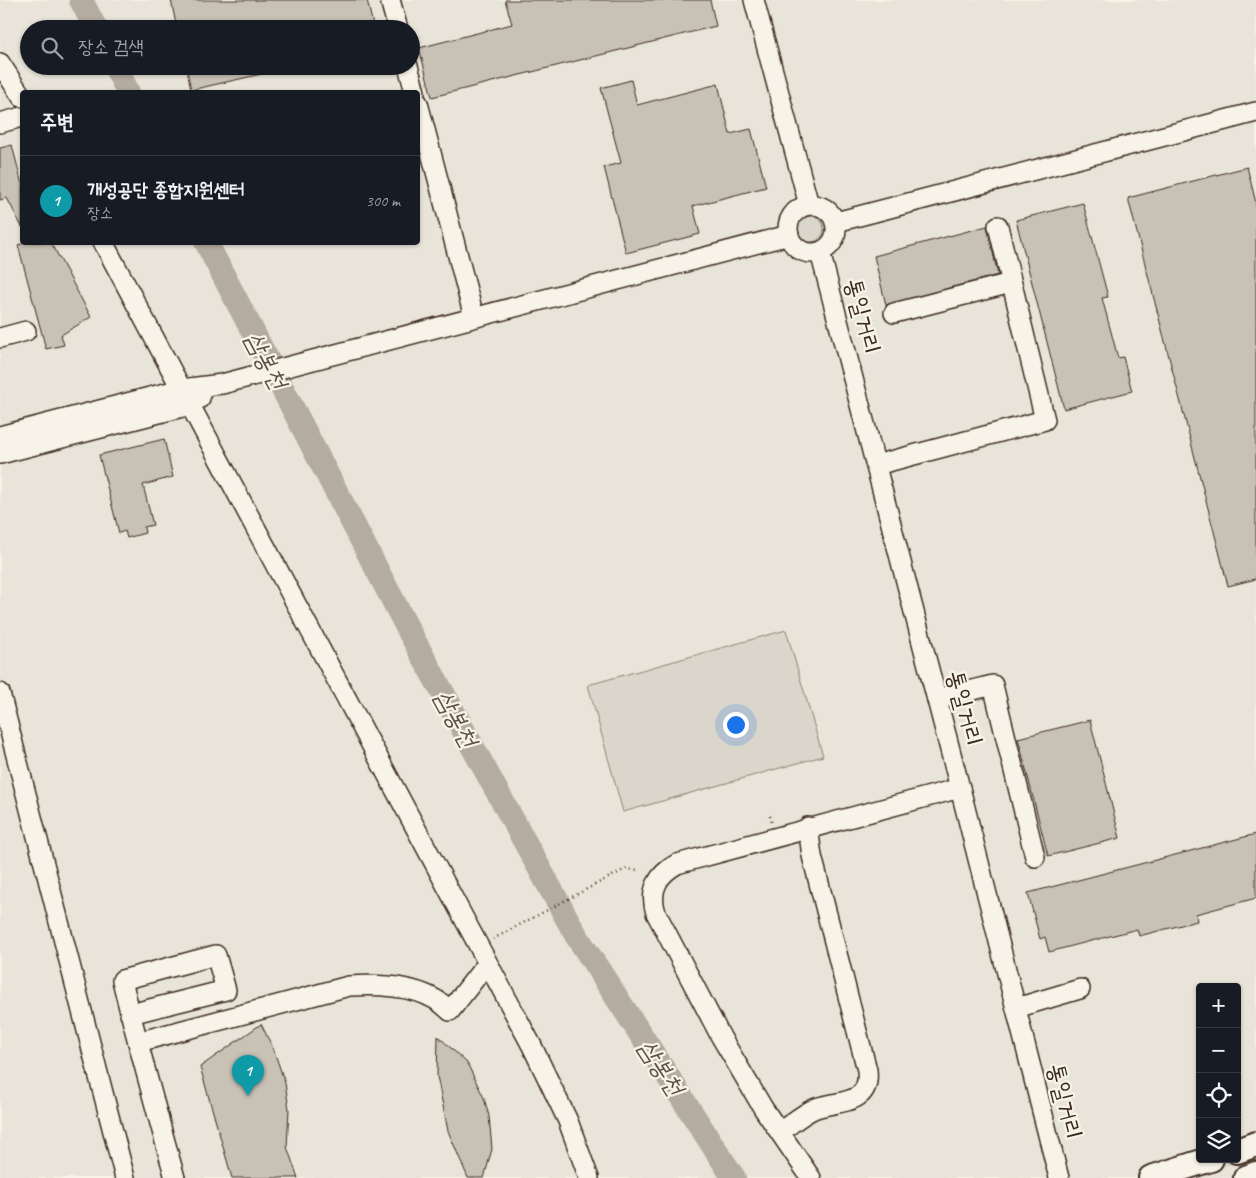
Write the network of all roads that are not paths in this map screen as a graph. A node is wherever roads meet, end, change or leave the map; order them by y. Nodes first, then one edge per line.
1 (390, 0) edge
2 (754, 0) edge
3 (396, 20) edge
4 (0, 64) edge
5 (410, 75) edge
6 (414, 90) edge
7 (20, 94) edge
8 (420, 111) edge
9 (1256, 112) edge
10 (20, 118) edge
11 (0, 123) edge
12 (809, 205) junction
13 (836, 222) junction
14 (998, 226) dead end
15 (789, 235) junction
16 (105, 245) edge
17 (820, 252) junction
18 (1011, 283) junction
19 (894, 313) dead end
20 (474, 317) junction
21 (26, 331) dead end
22 (0, 338) edge
23 (185, 397) junction
24 (0, 436) edge
25 (0, 454) edge
26 (876, 465) junction
27 (0, 693) edge
28 (937, 699) junction
29 (960, 788) junction
30 (808, 827) junction
31 (1035, 857) dead end
32 (490, 966) junction
33 (1080, 989) dead end
34 (1016, 1008) junction
35 (130, 1014) junction
36 (138, 1042) junction
37 (780, 1132) junction
38 (1256, 1144) edge
39 (1241, 1150) edge
40 (1198, 1163) edge
41 (1256, 1174) edge
42 (125, 1178) edge
43 (174, 1178) edge
44 (589, 1178) edge
45 (811, 1178) edge
46 (1059, 1178) edge
47 (1151, 1178) edge
48 (1246, 1178) edge

1 - 3 street
2 - 12 street
4 - 7 street
5 - 6 street
8 - 20 street
9 - 13 street
10 - 11 street
12 - 13 street
12 - 15 street
13 - 17 street
14 - 18 street
15 - 17 street
15 - 20 street
16 - 23 street
17 - 26 street, 통일거리
18 - 19 street
18 - 26 street
20 - 23 street
21 - 22 street
23 - 24 street
23 - 25 street
23 - 32 street
26 - 28 street, 통일거리
27 - 42 street
28 - 29 street, 통일거리
28 - 31 street
29 - 30 street
29 - 34 street, 통일거리
30 - 37 street
30 - 37 street
32 - 36 street
32 - 44 street
33 - 34 street
34 - 46 street, 통일거리
35 - 35 street
35 - 36 street
36 - 43 street
37 - 45 street
38 - 39 main road
40 - 47 main road
41 - 48 main road

